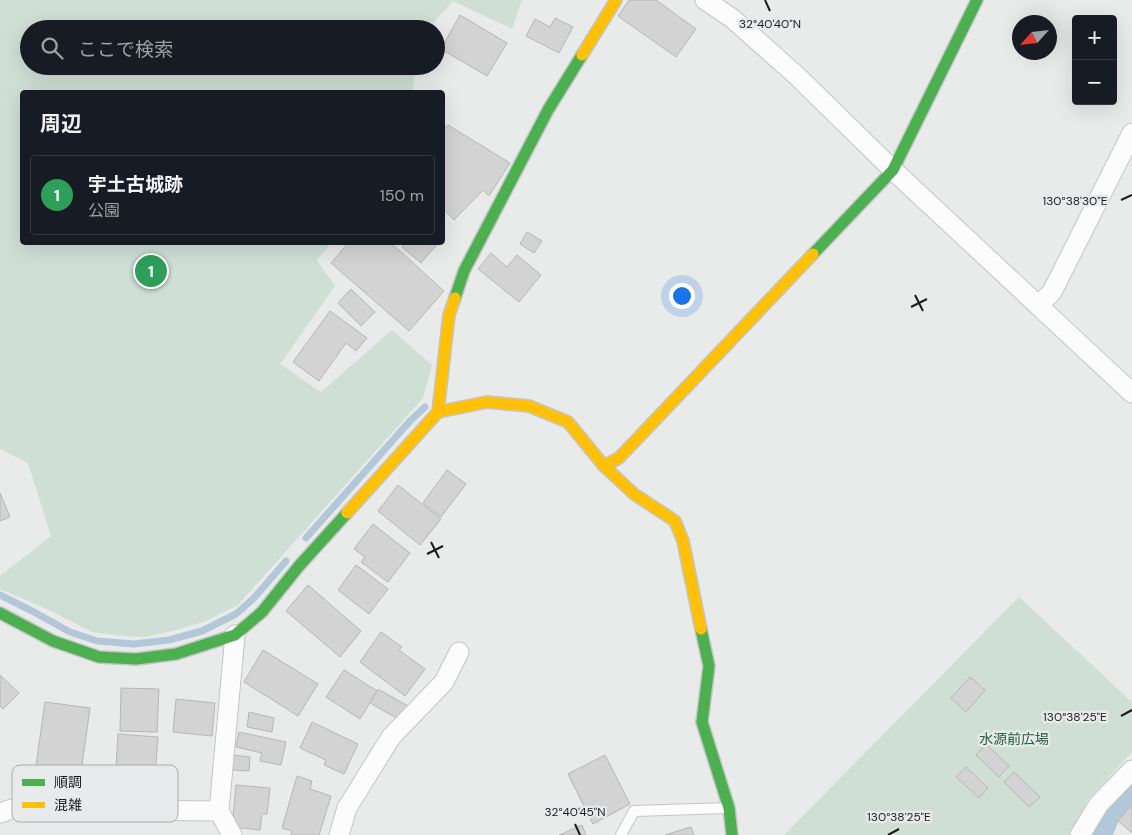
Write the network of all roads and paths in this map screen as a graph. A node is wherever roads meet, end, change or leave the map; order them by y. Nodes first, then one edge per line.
1 (616, 0) edge
2 (705, 0) edge
3 (978, 0) edge
4 (1132, 133) edge
5 (893, 170) junction
6 (1039, 305) junction
7 (1132, 393) edge
8 (438, 412) junction
9 (604, 466) junction
10 (0, 612) edge
11 (235, 635) junction
12 (459, 652) dead end
13 (1132, 770) edge
14 (729, 808) junction
15 (12, 809) edge
16 (178, 811) edge
17 (220, 812) junction
18 (0, 813) edge
19 (232, 835) edge
20 (339, 835) edge
21 (621, 835) edge
22 (732, 835) edge
23 (1080, 835) edge

1 - 8 street
2 - 5 street
3 - 5 street
4 - 6 street
5 - 6 street
5 - 9 street
6 - 7 street
8 - 9 street
8 - 11 street
9 - 14 street
10 - 11 street
11 - 17 street
12 - 20 street
13 - 23 street
14 - 21 lane
14 - 22 street
15 - 18 street
16 - 17 street
17 - 19 street

